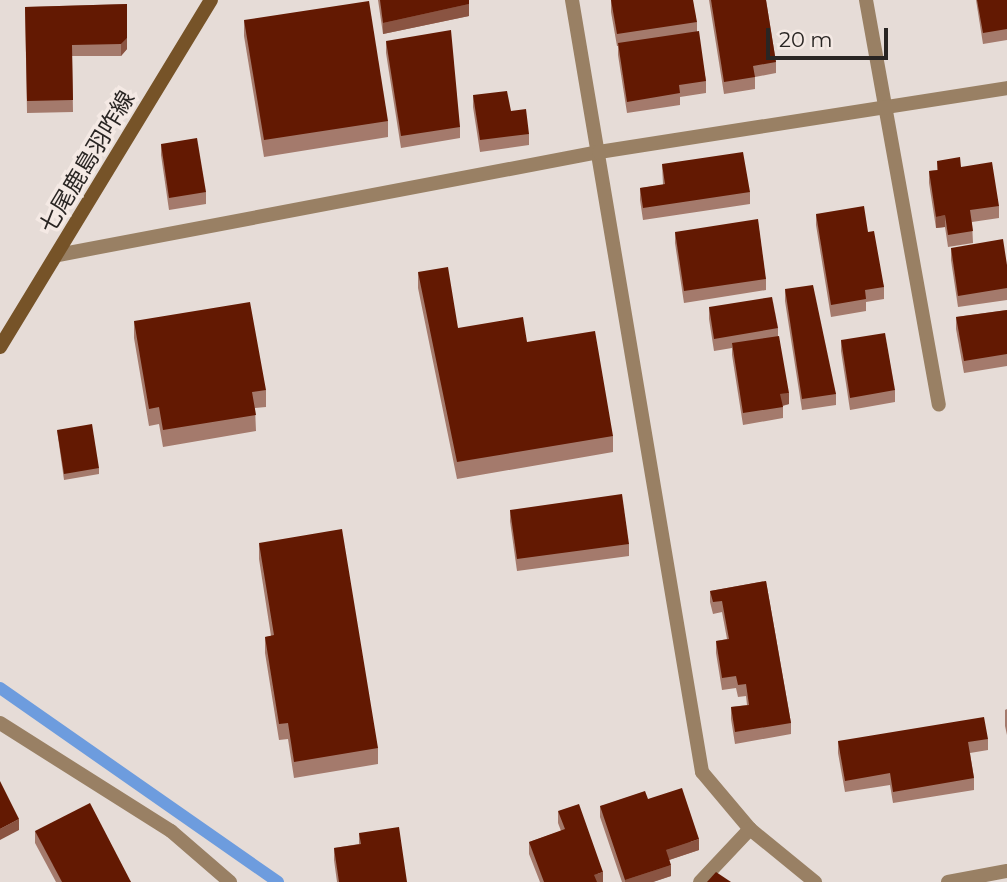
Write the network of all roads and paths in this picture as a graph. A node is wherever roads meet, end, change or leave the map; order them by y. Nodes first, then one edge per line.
1 (211, 0) edge
2 (572, 0) edge
3 (866, 0) edge
4 (1007, 88) edge
5 (886, 107) junction
6 (599, 152) junction
7 (58, 256) junction
8 (0, 347) edge
9 (939, 404) dead end
10 (0, 723) edge
11 (750, 829) junction
12 (1007, 871) edge
13 (230, 882) edge
14 (700, 882) edge
15 (815, 882) edge
16 (948, 882) edge

1 - 7 main road, 七尾鹿島羽咋線
2 - 6 street
3 - 5 street
4 - 5 street
5 - 6 street
5 - 9 street
6 - 7 street
6 - 11 street
7 - 8 main road, 七尾鹿島羽咋線
10 - 13 street
11 - 14 street
11 - 15 street
12 - 16 street

